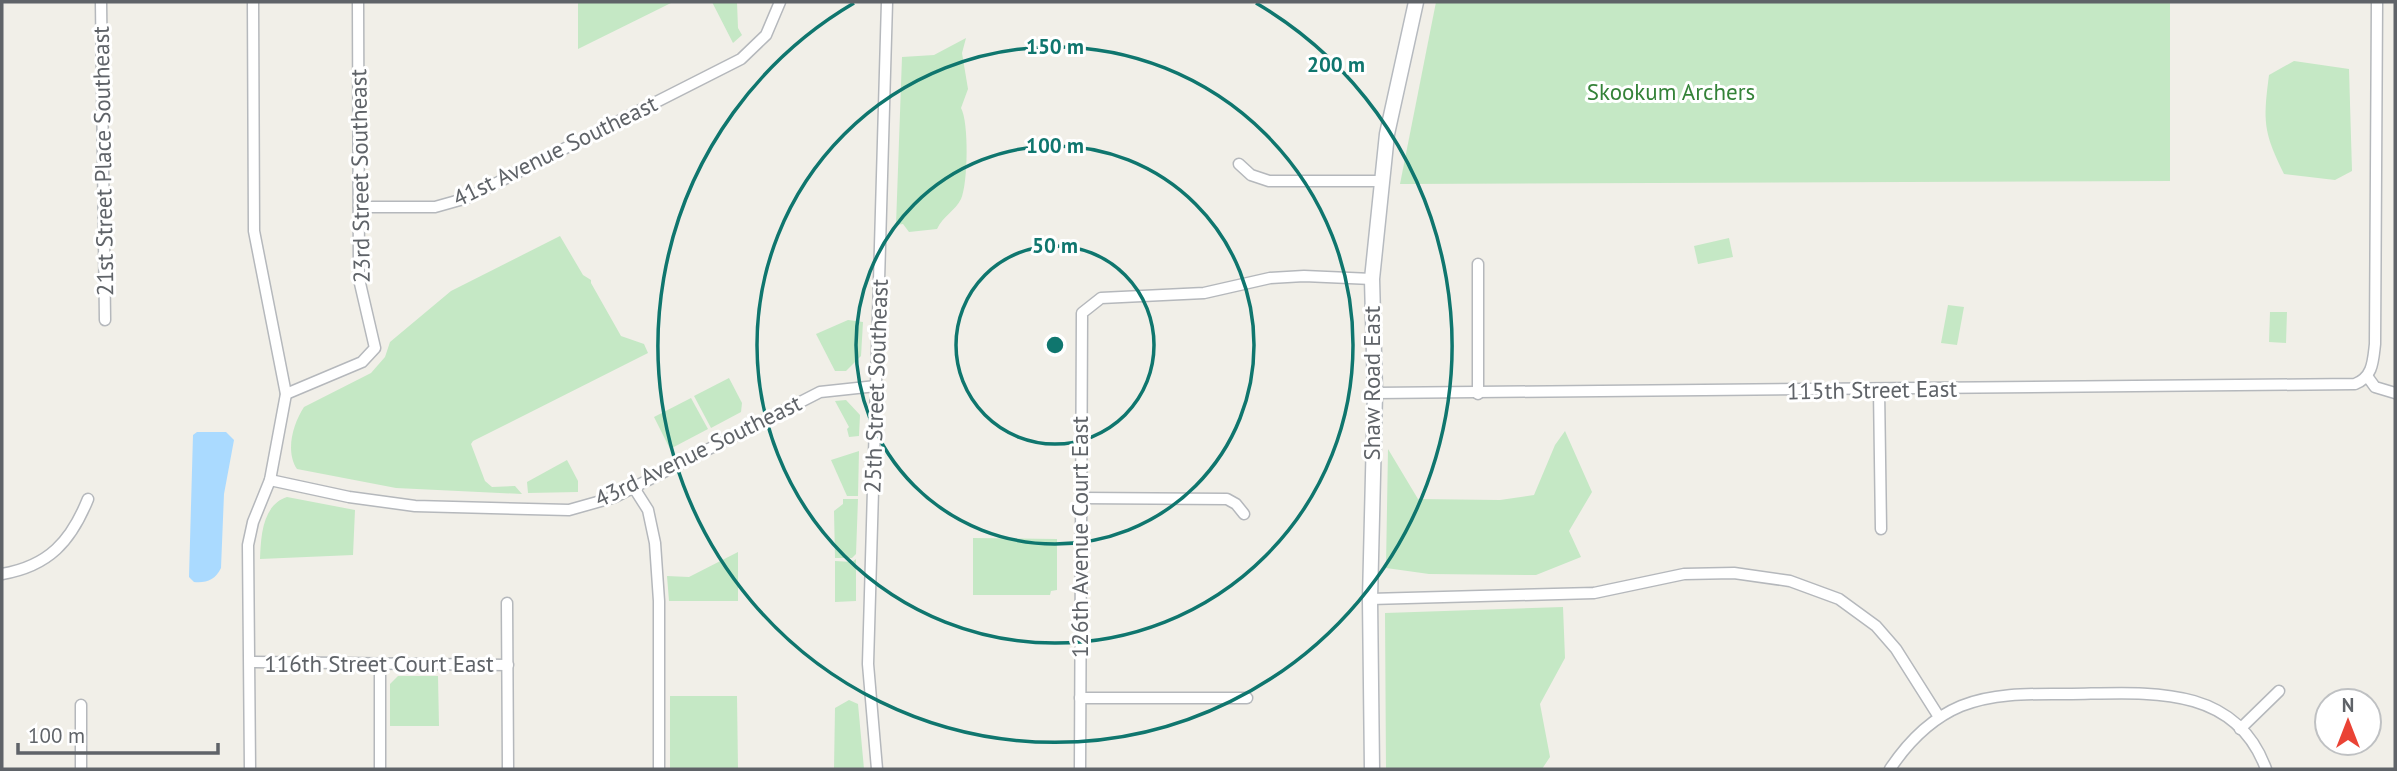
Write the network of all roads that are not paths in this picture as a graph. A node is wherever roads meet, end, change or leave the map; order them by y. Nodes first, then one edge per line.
1 (101, 2) edge
2 (254, 2) edge
3 (358, 2) edge
4 (780, 2) edge
5 (887, 2) edge
6 (1416, 2) edge
7 (2377, 2) edge
8 (1239, 164) dead end
9 (1380, 181) junction
10 (359, 207) junction
11 (1478, 264) dead end
12 (1371, 279) junction
13 (105, 320) dead end
14 (2367, 376) junction
15 (876, 386) junction
16 (1880, 389) junction
17 (1374, 393) junction
18 (2395, 393) edge
19 (286, 394) junction
20 (1478, 394) junction
21 (270, 480) junction
22 (634, 488) junction
23 (1080, 498) junction
24 (88, 499) dead end
25 (1244, 513) dead end
26 (1881, 529) dead end
27 (2, 574) edge
28 (1370, 599) junction
29 (507, 603) dead end
30 (250, 662) junction
31 (380, 664) junction
32 (508, 665) junction
33 (2279, 691) dead end
34 (1080, 698) junction
35 (1247, 698) dead end
36 (81, 705) dead end
37 (1940, 717) junction
38 (2240, 729) junction
39 (81, 769) edge
40 (250, 769) edge
41 (380, 769) edge
42 (508, 769) edge
43 (659, 769) edge
44 (877, 769) edge
45 (1080, 769) edge
46 (1372, 769) edge
47 (1890, 769) edge
48 (2266, 769) edge

1 - 13 street, 21st Street Place Southeast
2 - 19 street
3 - 10 street, 23rd Street Southeast
4 - 10 street, 41st Avenue Southeast
5 - 15 street, 25th Street Southeast
6 - 9 main road, Shaw Road East
7 - 14 street
8 - 9 street
9 - 12 main road, Shaw Road East
10 - 19 street, 23rd Street Southeast
11 - 20 street
12 - 17 main road, Shaw Road East
12 - 23 street, 126th Avenue Court East
14 - 16 street, 115th Street East
14 - 18 street
15 - 22 street, 43rd Avenue Southeast
15 - 44 street, 25th Street Southeast
16 - 20 street, 115th Street East
16 - 26 street
17 - 20 street, 115th Street East
17 - 28 main road, Shaw Road East
19 - 21 street
21 - 22 street, 43rd Avenue Southeast
21 - 30 street
22 - 43 street
23 - 25 street
23 - 34 street, 126th Avenue Court East
24 - 27 street
28 - 37 street
28 - 46 main road, Shaw Road East
29 - 32 street
30 - 31 street, 116th Street Court East
30 - 40 street
31 - 32 street, 116th Street Court East
31 - 41 street
32 - 42 street
33 - 38 street
34 - 35 street
34 - 45 street, 126th Avenue Court East
36 - 39 street
37 - 38 street
37 - 47 street
38 - 48 street

